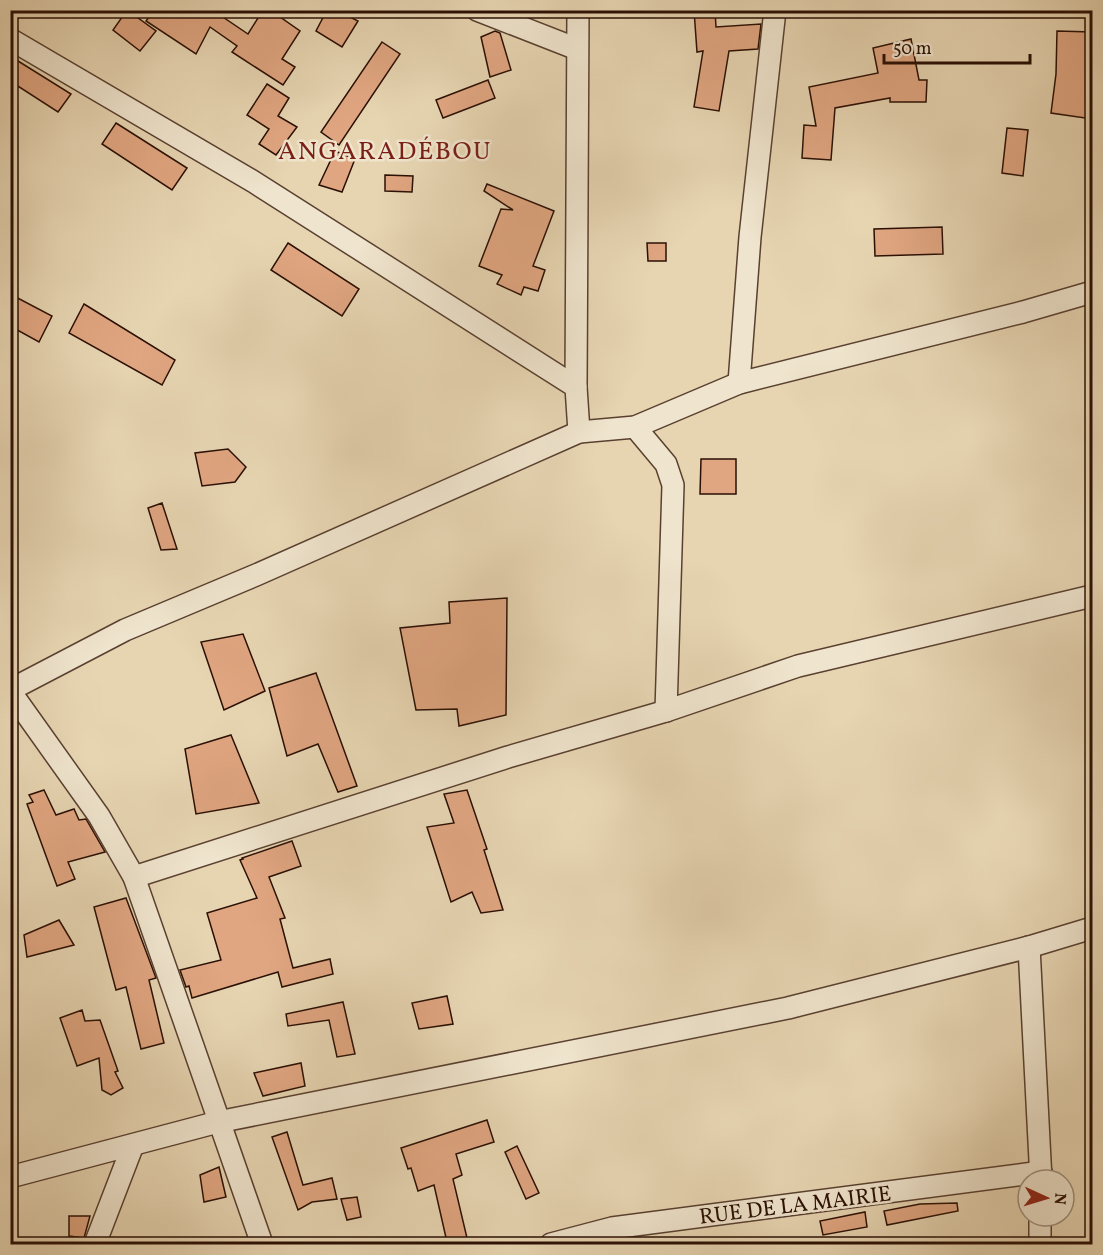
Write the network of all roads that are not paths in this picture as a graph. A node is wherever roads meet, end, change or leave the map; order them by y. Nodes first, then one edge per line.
1 (477, 10) edge
2 (578, 10) edge
3 (775, 10) edge
4 (10, 39) edge
5 (577, 49) junction
6 (1092, 292) edge
7 (739, 383) junction
8 (576, 387) junction
9 (635, 427) junction
10 (579, 432) junction
11 (1092, 596) edge
12 (10, 691) edge
13 (666, 711) junction
14 (134, 877) junction
15 (1092, 928) edge
16 (1029, 947) junction
17 (219, 1122) junction
18 (133, 1145) junction
19 (1041, 1168) edge
20 (10, 1177) edge
21 (1016, 1179) edge
22 (1040, 1228) edge
23 (95, 1245) edge
24 (262, 1245) edge
25 (551, 1245) edge
26 (1040, 1245) edge

1 - 5 street
2 - 5 street
3 - 7 street
4 - 8 street
5 - 8 street
6 - 7 street
7 - 9 street
8 - 10 street
9 - 10 street
9 - 13 street
10 - 12 street
11 - 13 street
12 - 14 street
13 - 14 street
14 - 17 street
15 - 16 street
16 - 17 street
16 - 19 street
17 - 18 street
17 - 24 street
18 - 20 street
18 - 23 street
21 - 25 street, RUE DE LA MAIRIE
22 - 26 street

